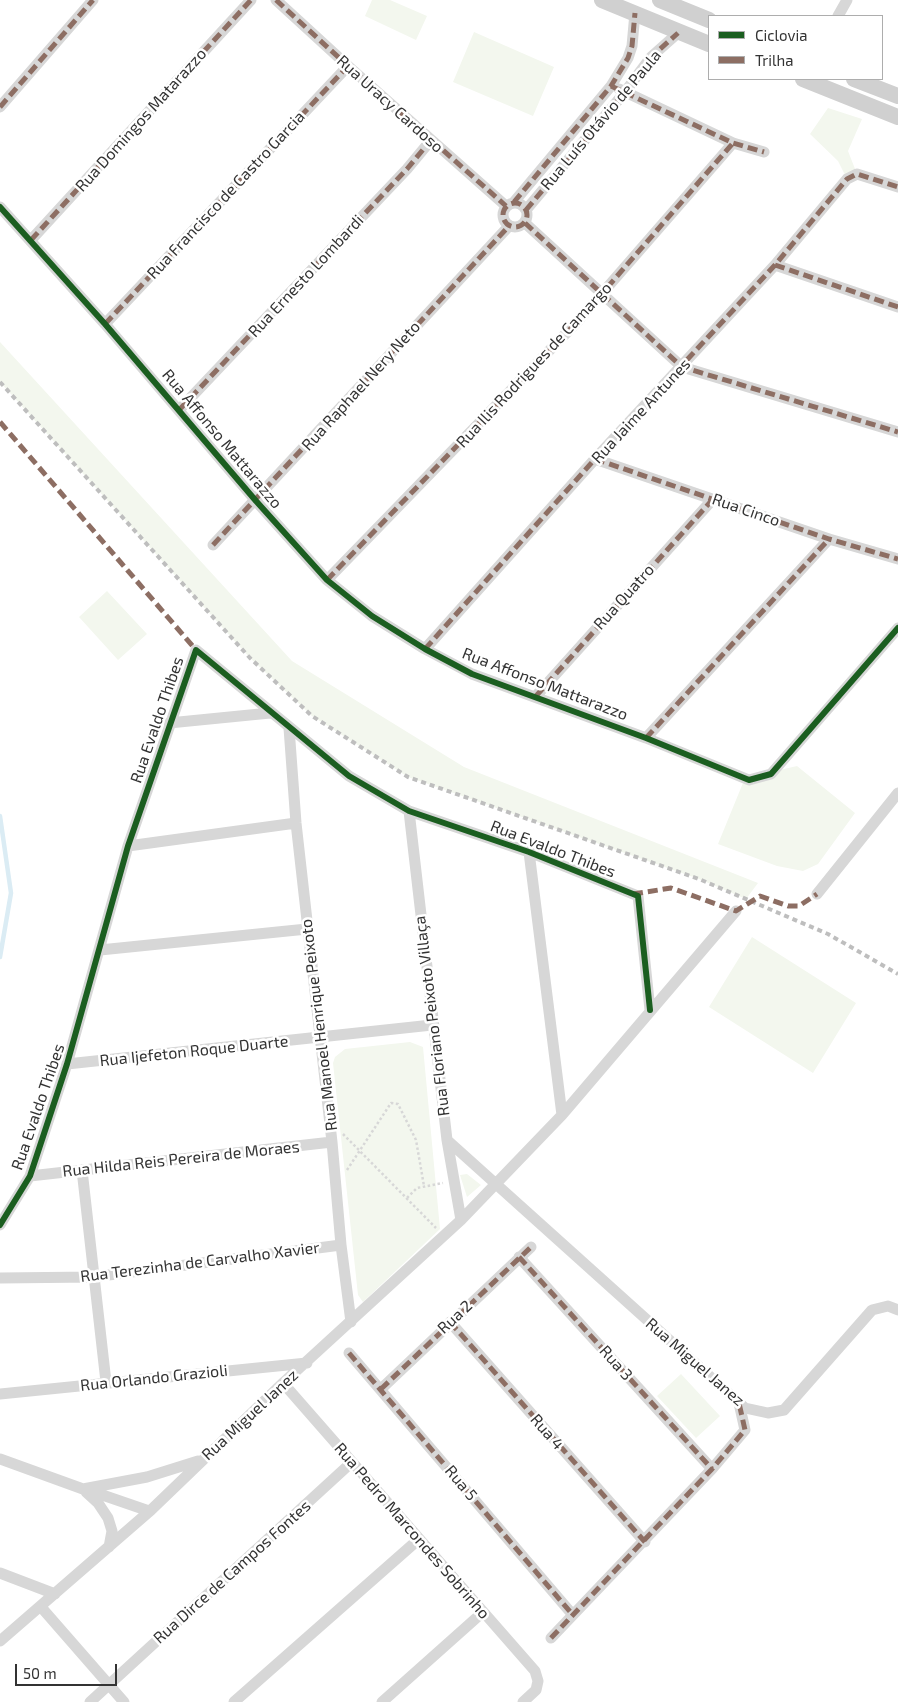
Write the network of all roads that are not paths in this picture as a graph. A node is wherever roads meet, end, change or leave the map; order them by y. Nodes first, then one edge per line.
1 (93, 0) edge
2 (251, 0) edge
3 (276, 0) edge
4 (602, 0) edge
5 (660, 0) edge
6 (847, 0) edge
7 (635, 13) junction
8 (839, 15) edge
9 (708, 20) edge
10 (678, 33) junction
11 (708, 44) edge
12 (348, 66) junction
13 (806, 80) edge
14 (857, 80) edge
15 (611, 86) junction
16 (624, 92) junction
17 (898, 96) edge
18 (0, 107) edge
19 (898, 117) edge
20 (431, 140) junction
21 (733, 143) junction
22 (764, 152) dead end
23 (898, 188) edge
24 (510, 204) junction
25 (0, 207) edge
26 (526, 210) junction
27 (525, 222) junction
28 (508, 226) junction
29 (31, 240) junction
30 (775, 265) junction
31 (601, 295) junction
32 (898, 306) edge
33 (105, 324) junction
34 (682, 367) junction
35 (180, 409) junction
36 (898, 432) edge
37 (596, 459) junction
38 (713, 499) junction
39 (256, 501) junction
40 (829, 539) junction
41 (213, 545) dead end
42 (898, 559) edge
43 (328, 580) junction
44 (898, 628) edge
45 (425, 649) junction
46 (536, 696) junction
47 (270, 713) junction
48 (169, 723) junction
49 (289, 728) junction
50 (646, 738) junction
51 (898, 792) edge
52 (409, 811) junction
53 (296, 823) junction
54 (128, 846) junction
55 (528, 852) junction
56 (817, 894) dead end
57 (736, 911) dead end
58 (308, 929) junction
59 (100, 950) junction
60 (650, 1010) junction
61 (432, 1025) junction
62 (321, 1037) junction
63 (67, 1064) junction
64 (562, 1115) junction
65 (447, 1140) junction
66 (332, 1142) junction
67 (82, 1170) junction
68 (30, 1176) junction
69 (496, 1184) junction
70 (461, 1220) junction
71 (0, 1226) edge
72 (341, 1245) junction
73 (532, 1247) dead end
74 (519, 1257) junction
75 (93, 1277) junction
76 (0, 1278) edge
77 (898, 1310) edge
78 (351, 1322) junction
79 (450, 1322) junction
80 (349, 1354) dead end
81 (307, 1362) junction
82 (106, 1382) junction
83 (283, 1383) junction
84 (381, 1389) junction
85 (0, 1394) edge
86 (739, 1403) junction
87 (204, 1458) junction
88 (0, 1459) edge
89 (352, 1462) junction
90 (712, 1469) junction
91 (83, 1489) junction
92 (149, 1511) junction
93 (419, 1539) junction
94 (645, 1542) junction
95 (108, 1547) junction
96 (0, 1573) edge
97 (55, 1594) junction
98 (41, 1607) junction
99 (483, 1612) junction
100 (572, 1614) junction
101 (550, 1638) dead end
102 (0, 1641) edge
103 (109, 1684) junction
104 (90, 1702) edge
105 (124, 1702) edge
106 (234, 1702) edge
107 (382, 1702) edge
108 (523, 1702) edge

1 - 18 street
2 - 29 street, Rua Domingos Matarazzo
3 - 12 street, Rua Uracy Cardoso
4 - 7 main road
5 - 9 main road
6 - 8 street
7 - 10 main road
7 - 15 street, Rua Luís Otávio de Paula
10 - 11 main road
10 - 16 street, Rua Luís Otávio de Paula
12 - 20 street, Rua Uracy Cardoso
12 - 33 street, Rua Francisco de Castro Garcia
13 - 19 main road
14 - 17 main road
15 - 16 street
15 - 24 street, Rua Luís Otávio de Paula
16 - 21 street
16 - 26 street, Rua Luís Otávio de Paula
20 - 24 street, Rua Uracy Cardoso
20 - 35 street, Rua Ernesto Lombardi
21 - 22 street
21 - 31 street, Rua Ilis Rodrigues de Camargo
23 - 30 street, Rua Jaime Antunes
24 - 26 street
24 - 28 street
25 - 29 street, Rua Affonso Mattarazzo
26 - 27 street
27 - 28 street
27 - 31 street
28 - 39 street, Rua Raphael Nery Neto
29 - 33 street, Rua Affonso Mattarazzo
30 - 32 street
30 - 34 street, Rua Jaime Antunes
31 - 34 street
31 - 43 street, Rua Ilis Rodrigues de Camargo
33 - 35 street, Rua Affonso Mattarazzo
34 - 36 street
34 - 37 street, Rua Jaime Antunes
35 - 39 street, Rua Affonso Mattarazzo
37 - 38 street, Rua Cinco
37 - 45 street, Rua Jaime Antunes
38 - 40 street, Rua Cinco
38 - 46 street, Rua Quatro
39 - 41 street, Rua Raphael Nery Neto
39 - 43 street, Rua Affonso Mattarazzo
40 - 42 street, Rua Cinco
40 - 50 street
43 - 45 street, Rua Affonso Mattarazzo
44 - 50 street, Rua Affonso Mattarazzo
45 - 46 street, Rua Affonso Mattarazzo
46 - 50 street, Rua Affonso Mattarazzo
47 - 48 street
47 - 48 street, Rua Evaldo Thibes
47 - 49 street, Rua Evaldo Thibes
48 - 54 street, Rua Evaldo Thibes
49 - 52 street, Rua Evaldo Thibes
49 - 53 street, Rua Manoel Henrique Peixoto
51 - 56 street
52 - 55 street, Rua Evaldo Thibes
52 - 61 street, Rua Floriano Peixoto Villaça
53 - 54 street
53 - 58 street, Rua Manoel Henrique Peixoto
54 - 59 street, Rua Evaldo Thibes
55 - 60 street, Rua Evaldo Thibes
55 - 64 street
57 - 60 street, Rua Miguel Janez
58 - 59 street
58 - 62 street, Rua Manoel Henrique Peixoto
59 - 63 street, Rua Evaldo Thibes
60 - 64 street, Rua Miguel Janez
61 - 62 street, Rua Ijefeton Roque Duarte
61 - 65 street, Rua Floriano Peixoto Villaça
62 - 63 street, Rua Ijefeton Roque Duarte
62 - 66 street, Rua Manoel Henrique Peixoto
63 - 68 street, Rua Evaldo Thibes
64 - 69 street, Rua Miguel Janez
65 - 69 street, Rua Miguel Janez
65 - 70 street, Rua Floriano Peixoto Villaça
66 - 67 street, Rua Hilda Reis Pereira de Moraes
66 - 72 street, Rua Manoel Henrique Peixoto
67 - 68 street, Rua Hilda Reis Pereira de Moraes
67 - 75 street
68 - 71 street, Rua Evaldo Thibes
69 - 70 street, Rua Miguel Janez
69 - 86 street, Rua Miguel Janez
70 - 78 street, Rua Miguel Janez
72 - 75 street, Rua Terezinha de Carvalho Xavier
72 - 78 street, Rua Manoel Henrique Peixoto
73 - 74 street, Rua 2
74 - 79 street, Rua 2
74 - 90 street, Rua 3
75 - 76 street, Rua Terezinha de Carvalho Xavier
75 - 82 street
77 - 86 street, Rua Miguel Janez
78 - 81 street, Rua Miguel Janez
79 - 84 street, Rua 2
79 - 94 street, Rua 4
80 - 84 street, Rua 5
81 - 82 street, Rua Orlando Grazioli
81 - 83 street, Rua Miguel Janez
82 - 85 street, Rua Orlando Grazioli
83 - 87 street, Rua Miguel Janez
83 - 89 street, Rua Pedro Marcondes Sobrinho
84 - 100 street, Rua 5
86 - 90 street
87 - 91 street
87 - 92 street, Rua Miguel Janez
88 - 91 street
89 - 93 street, Rua Pedro Marcondes Sobrinho
89 - 103 street, Rua Dirce de Campos Fontes
90 - 94 street
91 - 92 street
91 - 95 street
92 - 95 street, Rua Miguel Janez
93 - 99 street, Rua Pedro Marcondes Sobrinho
93 - 106 street
94 - 100 street
95 - 97 street, Rua Miguel Janez
96 - 97 street
97 - 98 street, Rua Miguel Janez
98 - 102 street, Rua Miguel Janez
98 - 103 street
99 - 107 street
99 - 108 street, Rua Pedro Marcondes Sobrinho
100 - 101 street
103 - 104 street, Rua Dirce de Campos Fontes
103 - 105 street

